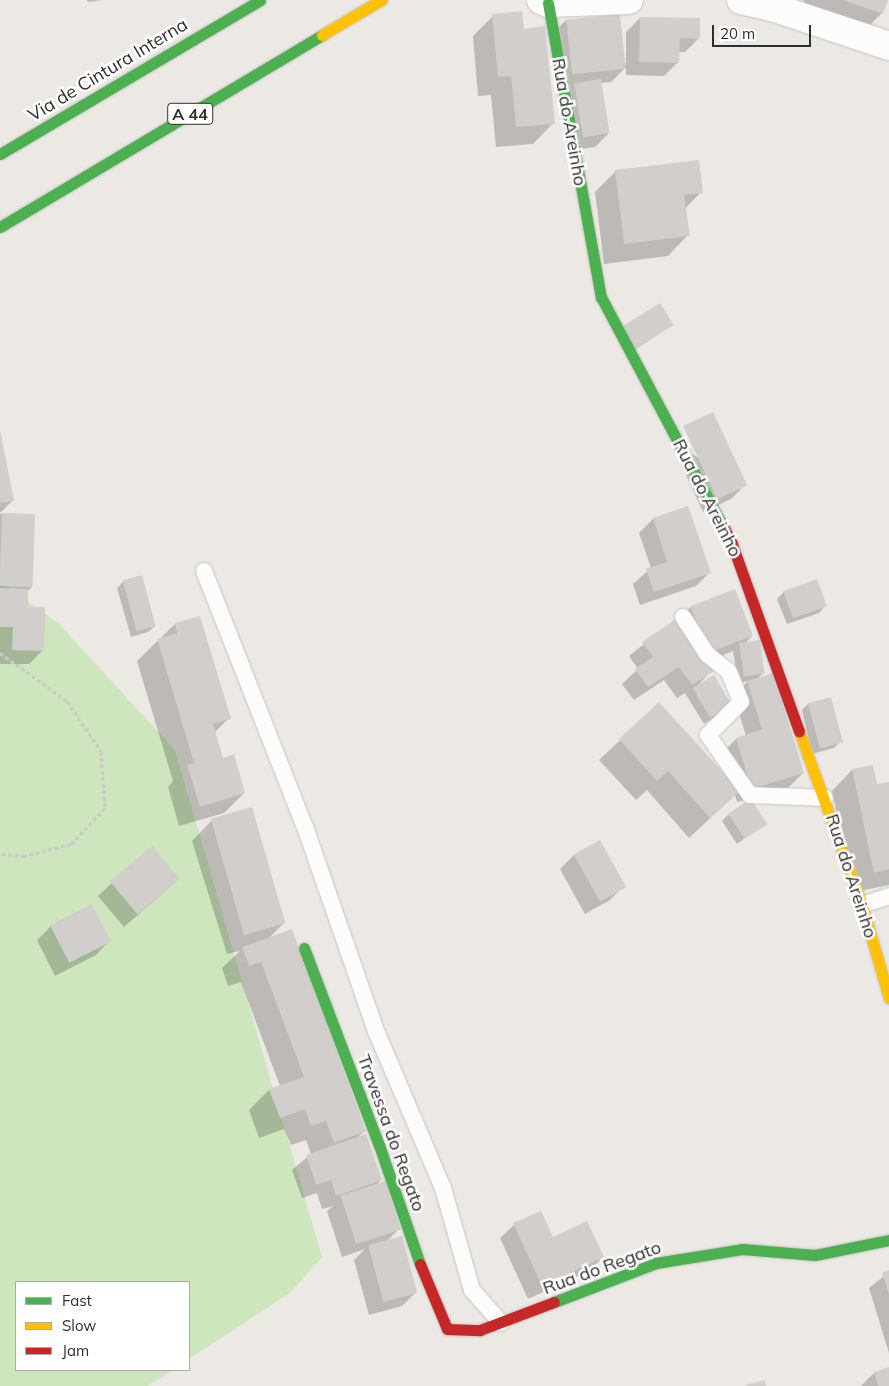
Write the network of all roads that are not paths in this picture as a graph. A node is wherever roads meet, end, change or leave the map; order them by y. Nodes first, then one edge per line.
1 (260, 0) edge
2 (381, 0) edge
3 (629, 0) edge
4 (740, 0) edge
5 (544, 2) edge
6 (889, 46) edge
7 (0, 154) edge
8 (0, 227) edge
9 (204, 571) dead end
10 (683, 617) dead end
11 (825, 798) junction
12 (889, 896) edge
13 (862, 904) junction
14 (304, 948) dead end
15 (889, 998) edge
16 (889, 1240) edge
17 (501, 1323) junction
18 (447, 1329) joint

1 - 7 main road, Via de Cintura Interna
2 - 8 main road, A 44
3 - 5 street
4 - 6 street
5 - 11 main road, Rua do Areinho
9 - 17 lane
10 - 11 lane
11 - 13 main road, Rua do Areinho
12 - 13 lane
13 - 15 main road, Rua do Areinho
14 - 18 main road, Travessa do Regato
16 - 17 main road, Rua do Regato
17 - 18 main road, Rua do Regato

